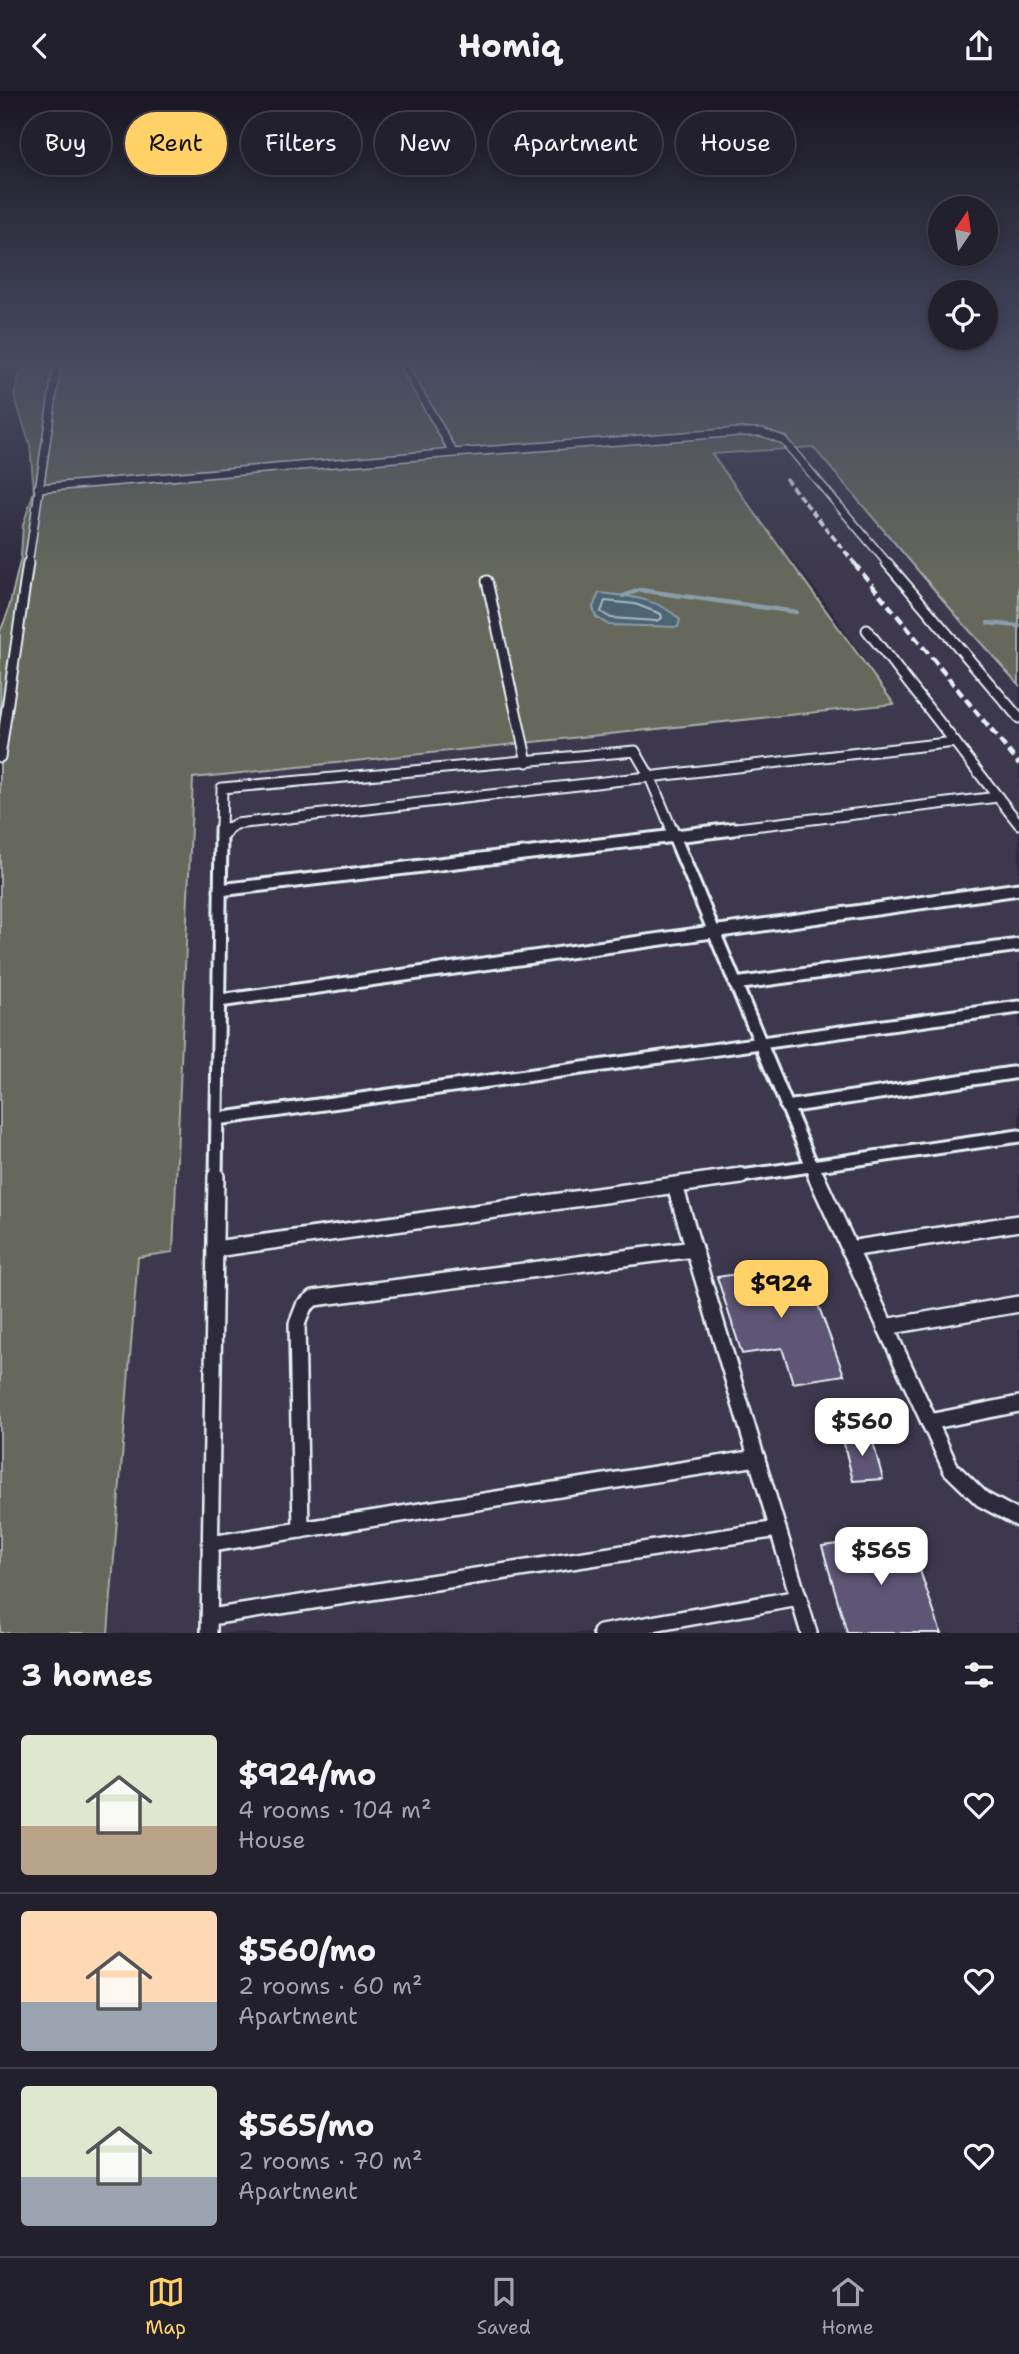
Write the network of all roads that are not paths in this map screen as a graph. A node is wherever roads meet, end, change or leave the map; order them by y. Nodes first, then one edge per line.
1 (47, 433) edge
2 (442, 433) edge
3 (727, 433) edge
4 (768, 433) edge
5 (454, 453) junction
6 (38, 488) junction
7 (487, 581) dead end
8 (867, 630) dead end
9 (1019, 718) edge
10 (955, 742) junction
11 (0, 757) edge
12 (527, 762) junction
13 (650, 778) junction
14 (998, 797) junction
15 (1019, 824) edge
16 (674, 836) junction
17 (221, 837) junction
18 (1019, 888) edge
19 (220, 890) junction
20 (714, 932) junction
21 (1019, 945) edge
22 (736, 984) junction
23 (219, 1002) junction
24 (1019, 1007) edge
25 (760, 1043) junction
26 (1019, 1072) edge
27 (786, 1107) junction
28 (217, 1119) junction
29 (1019, 1136) edge
30 (811, 1166) junction
31 (676, 1186) junction
32 (1019, 1223) edge
33 (215, 1249) junction
34 (694, 1249) junction
35 (849, 1249) junction
36 (1019, 1304) edge
37 (885, 1327) junction
38 (1019, 1404) edge
39 (929, 1422) junction
40 (757, 1458) junction
41 (1019, 1519) edge
42 (778, 1529) junction
43 (301, 1530) junction
44 (211, 1544) junction
45 (799, 1598) junction
46 (210, 1625) edge
47 (601, 1633) edge
48 (809, 1633) edge

1 - 6 lane
2 - 5 lane
3 - 5 lane
4 - 9 lane
5 - 6 lane
6 - 11 lane
7 - 12 lane
8 - 10 lane
10 - 13 lane
10 - 14 lane
12 - 13 lane
12 - 17 lane
13 - 16 lane
13 - 17 lane
14 - 15 lane
14 - 16 lane
16 - 19 lane
16 - 20 lane
17 - 19 lane
18 - 20 lane
19 - 23 lane
20 - 22 lane
20 - 23 lane
21 - 22 lane
22 - 25 lane
23 - 28 lane
24 - 25 lane
25 - 27 lane
25 - 28 lane
26 - 27 lane
27 - 30 lane
28 - 33 lane
29 - 30 lane
30 - 31 lane
30 - 35 lane
31 - 33 lane
31 - 34 lane
32 - 35 lane
33 - 44 lane
34 - 40 lane
34 - 43 lane
35 - 37 lane
36 - 37 lane
37 - 39 lane
38 - 39 lane
39 - 41 lane
40 - 42 lane
40 - 43 lane
42 - 45 lane
42 - 46 lane
43 - 44 lane
44 - 46 lane
45 - 47 lane
45 - 48 lane

